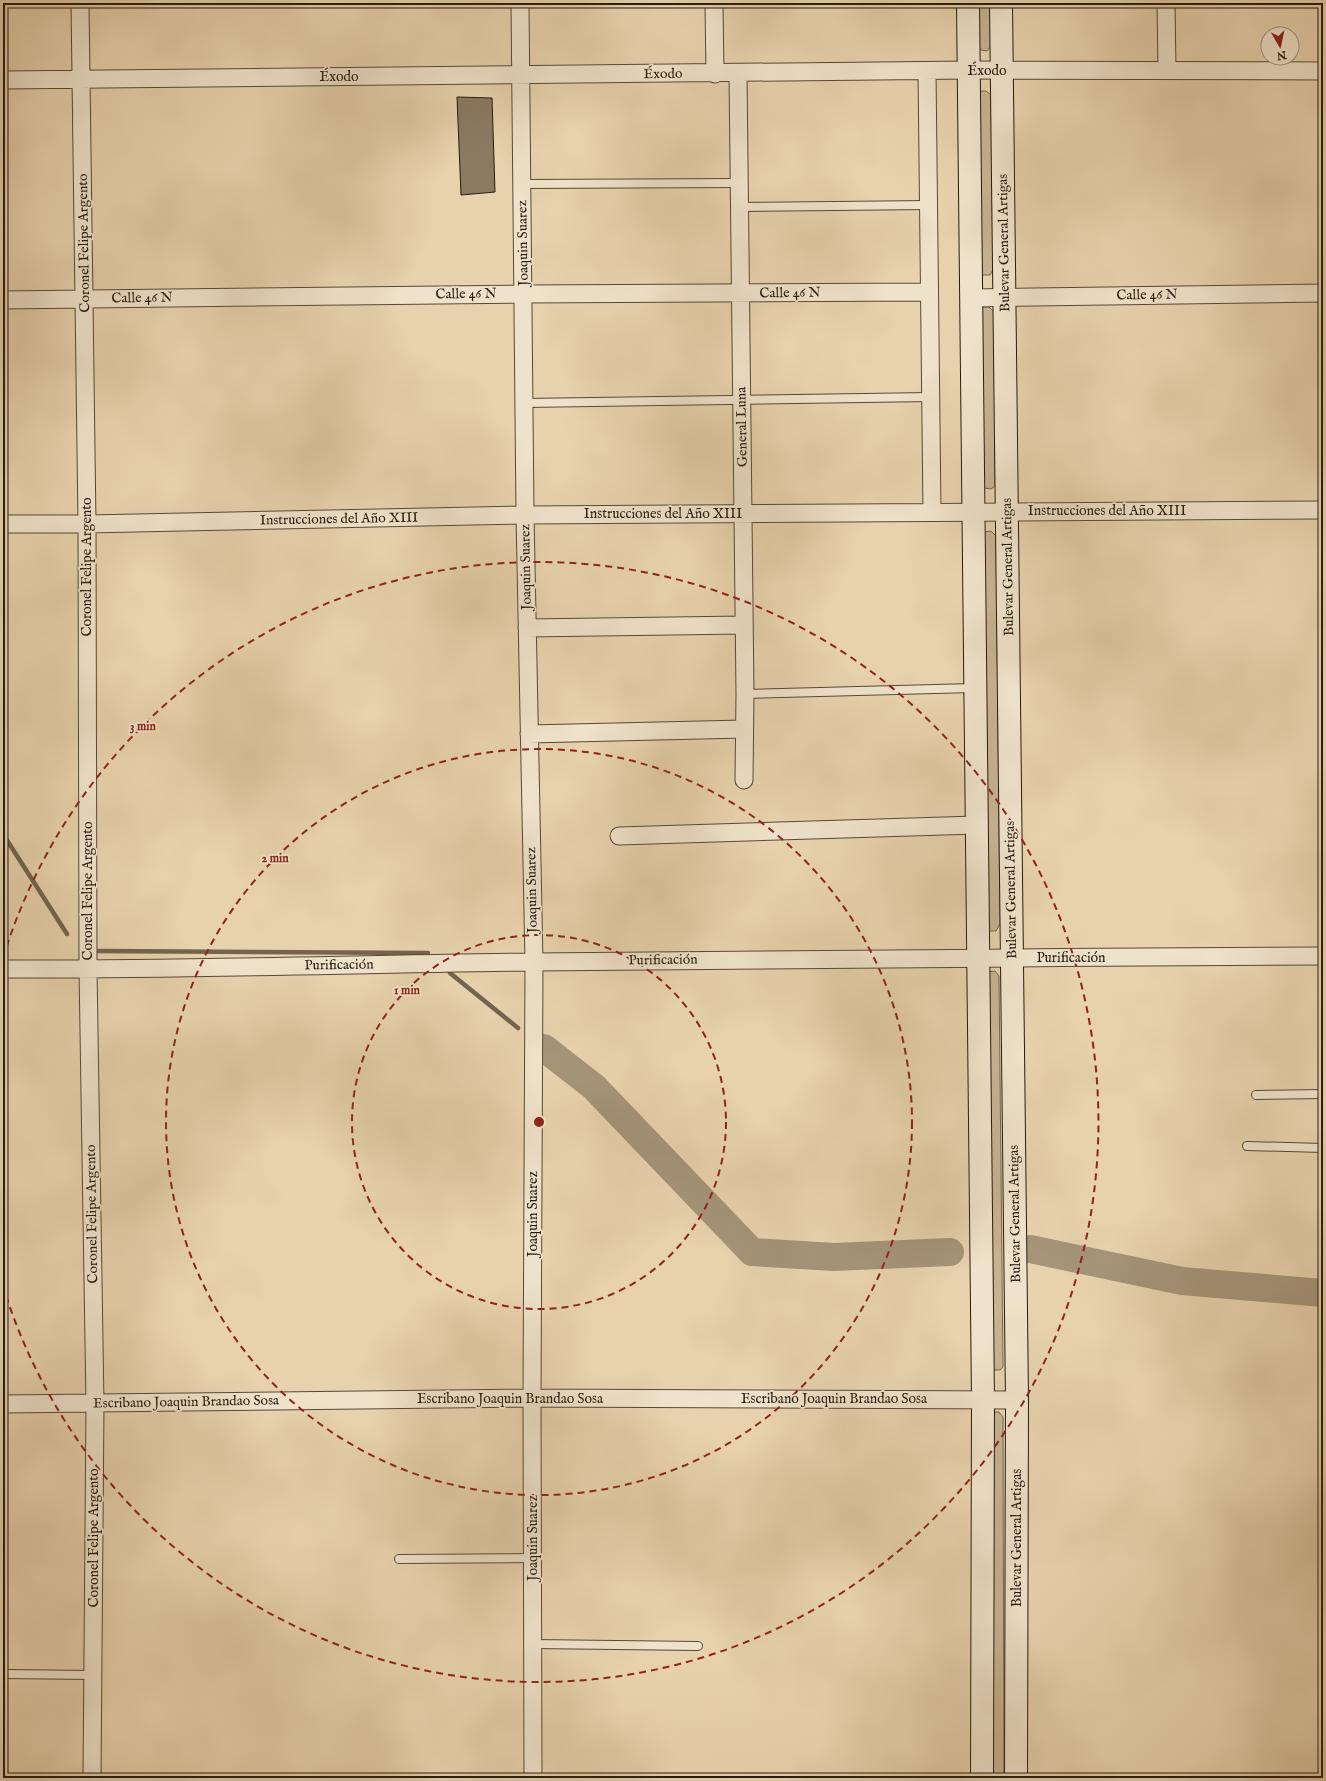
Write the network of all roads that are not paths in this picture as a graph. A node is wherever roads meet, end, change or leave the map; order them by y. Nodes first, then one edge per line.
1 (80, 3) edge
2 (520, 3) edge
3 (714, 3) edge
4 (968, 3) edge
5 (1001, 3) edge
6 (1166, 3) edge
7 (969, 70) junction
8 (1167, 70) junction
9 (927, 71) junction
10 (1002, 71) junction
11 (1323, 71) edge
12 (738, 73) junction
13 (715, 74) junction
14 (521, 76) junction
15 (82, 79) junction
16 (3, 80) edge
17 (739, 183) junction
18 (522, 184) junction
19 (929, 205) junction
20 (739, 207) junction
21 (930, 292) junction
22 (1323, 293) edge
23 (523, 294) junction
24 (740, 294) junction
25 (1005, 297) junction
26 (84, 298) junction
27 (971, 298) junction
28 (3, 300) edge
29 (931, 397) junction
30 (742, 400) junction
31 (524, 403) junction
32 (1323, 510) edge
33 (973, 511) junction
34 (932, 512) junction
35 (1007, 512) junction
36 (743, 514) junction
37 (525, 515) junction
38 (3, 524) edge
39 (87, 524) junction
40 (744, 625) junction
41 (527, 628) junction
42 (975, 688) junction
43 (745, 694) junction
44 (744, 729) junction
45 (529, 734) junction
46 (744, 780) dead end
47 (977, 825) junction
48 (619, 836) dead end
49 (1323, 956) edge
50 (978, 957) junction
51 (1012, 958) junction
52 (534, 962) junction
53 (3, 969) edge
54 (88, 969) junction
55 (1323, 1094) edge
56 (1256, 1095) dead end
57 (1247, 1146) dead end
58 (1323, 1148) edge
59 (532, 1398) junction
60 (983, 1400) junction
61 (1017, 1400) junction
62 (3, 1404) edge
63 (95, 1404) junction
64 (534, 1558) junction
65 (398, 1559) dead end
66 (533, 1644) junction
67 (698, 1646) dead end
68 (3, 1674) edge
69 (93, 1675) junction
70 (92, 1778) edge
71 (533, 1778) edge
72 (982, 1778) edge
73 (1016, 1778) edge

1 - 15 street, Coronel Felipe Argento
2 - 14 street, Joaquin Suarez
3 - 13 street
4 - 7 street
5 - 10 street, Bulevar General Artigas
6 - 8 street
7 - 9 street, Éxodo
7 - 10 street, Éxodo
7 - 27 street
8 - 10 street, Éxodo
8 - 11 street, Éxodo
9 - 12 street, Éxodo
9 - 19 street
10 - 25 street, Bulevar General Artigas
12 - 13 street, Éxodo
12 - 17 street, General Luna
13 - 14 street, Éxodo
14 - 15 street, Éxodo
14 - 18 street, Joaquin Suarez
15 - 16 street, Éxodo
15 - 26 street, Coronel Felipe Argento
17 - 18 lane
17 - 20 street, General Luna
18 - 23 street, Joaquin Suarez
19 - 20 lane
19 - 21 street
20 - 24 street, General Luna
21 - 24 street, Calle 46 N
21 - 29 street
22 - 25 street, Calle 46 N
23 - 24 street, Calle 46 N
23 - 26 street, Calle 46 N
23 - 31 street, Joaquin Suarez
24 - 30 street, General Luna
25 - 27 street, Calle 46 N
25 - 35 street, Bulevar General Artigas
26 - 28 street, Calle 46 N
26 - 39 street, Coronel Felipe Argento
27 - 33 street
29 - 30 lane
29 - 34 street
30 - 31 lane
30 - 36 street, General Luna
31 - 37 street, Joaquin Suarez
32 - 35 street, Instrucciones del Año XIII
33 - 34 street, Instrucciones del Año XIII
33 - 35 street, Instrucciones del Año XIII
33 - 42 street
34 - 36 street, Instrucciones del Año XIII
35 - 51 street, Bulevar General Artigas
36 - 37 street, Instrucciones del Año XIII
36 - 40 street, General Luna
37 - 39 street, Instrucciones del Año XIII
37 - 41 street, Joaquin Suarez
38 - 39 street, Instrucciones del Año XIII
39 - 54 street, Coronel Felipe Argento
40 - 41 street
40 - 43 street, General Luna
41 - 45 street, Joaquin Suarez
42 - 43 lane
42 - 47 street
43 - 44 street, General Luna
44 - 45 street
44 - 46 street, General Luna
45 - 52 street, Joaquin Suarez
47 - 48 street
47 - 50 street
49 - 51 street, Purificación
50 - 51 street, Purificación
50 - 52 street, Purificación
50 - 60 street
51 - 61 street, Bulevar General Artigas
52 - 54 street, Purificación
52 - 59 street, Joaquin Suarez
53 - 54 street, Purificación
54 - 63 street, Coronel Felipe Argento
55 - 56 lane
57 - 58 lane
59 - 60 street, Escribano Joaquin Brandao Sosa
59 - 63 street, Escribano Joaquin Brandao Sosa
59 - 64 street, Joaquin Suarez
60 - 61 street, Escribano Joaquin Brandao Sosa
60 - 72 street
61 - 73 street, Bulevar General Artigas
62 - 63 street, Escribano Joaquin Brandao Sosa
63 - 69 street, Coronel Felipe Argento
64 - 65 lane
64 - 66 street, Joaquin Suarez
66 - 67 lane
66 - 71 street, Joaquin Suarez
68 - 69 lane
69 - 70 street, Coronel Felipe Argento

